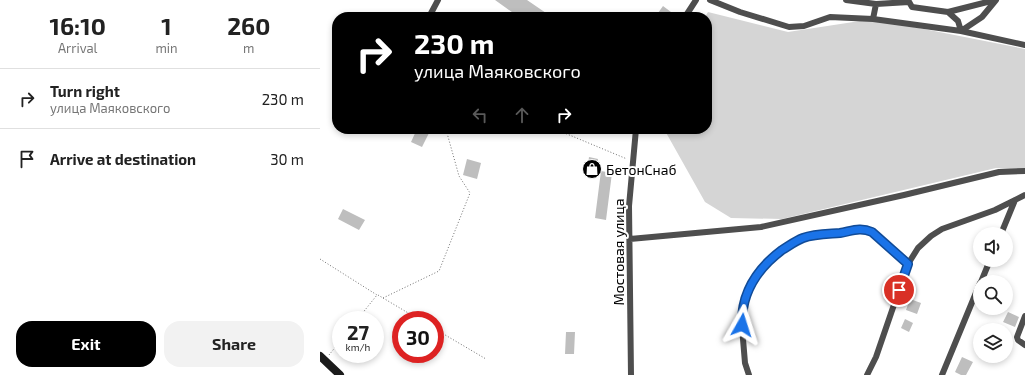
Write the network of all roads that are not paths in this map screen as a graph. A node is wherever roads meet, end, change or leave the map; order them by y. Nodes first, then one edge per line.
1 (438, 0) edge
2 (696, 0) edge
3 (710, 0) edge
4 (846, 0) edge
5 (995, 0) edge
6 (908, 1) edge
7 (876, 4) junction
8 (432, 12) edge
9 (688, 12) edge
10 (948, 12) junction
11 (873, 19) junction
12 (961, 31) junction
13 (1025, 45) edge
14 (636, 134) edge
15 (1025, 171) edge
16 (1025, 195) edge
17 (1015, 200) junction
18 (1004, 227) edge
19 (630, 238) junction
20 (908, 264) junction
21 (973, 300) edge
22 (1025, 316) edge
23 (1025, 345) edge
24 (322, 358) edge
25 (340, 375) edge
26 (631, 375) edge
27 (749, 375) edge
28 (867, 375) edge
29 (942, 375) edge

1 - 8 street
2 - 9 street
3 - 11 street
4 - 7 street
5 - 10 street
5 - 12 street
6 - 7 street
6 - 10 street
7 - 11 street
10 - 12 street
11 - 12 street
12 - 13 street
14 - 19 street, Мостовая улица
15 - 19 street
16 - 17 street
17 - 18 street
17 - 20 street
19 - 26 street, Мостовая улица
20 - 27 street
20 - 28 street
21 - 29 street
22 - 23 street
24 - 25 main road

